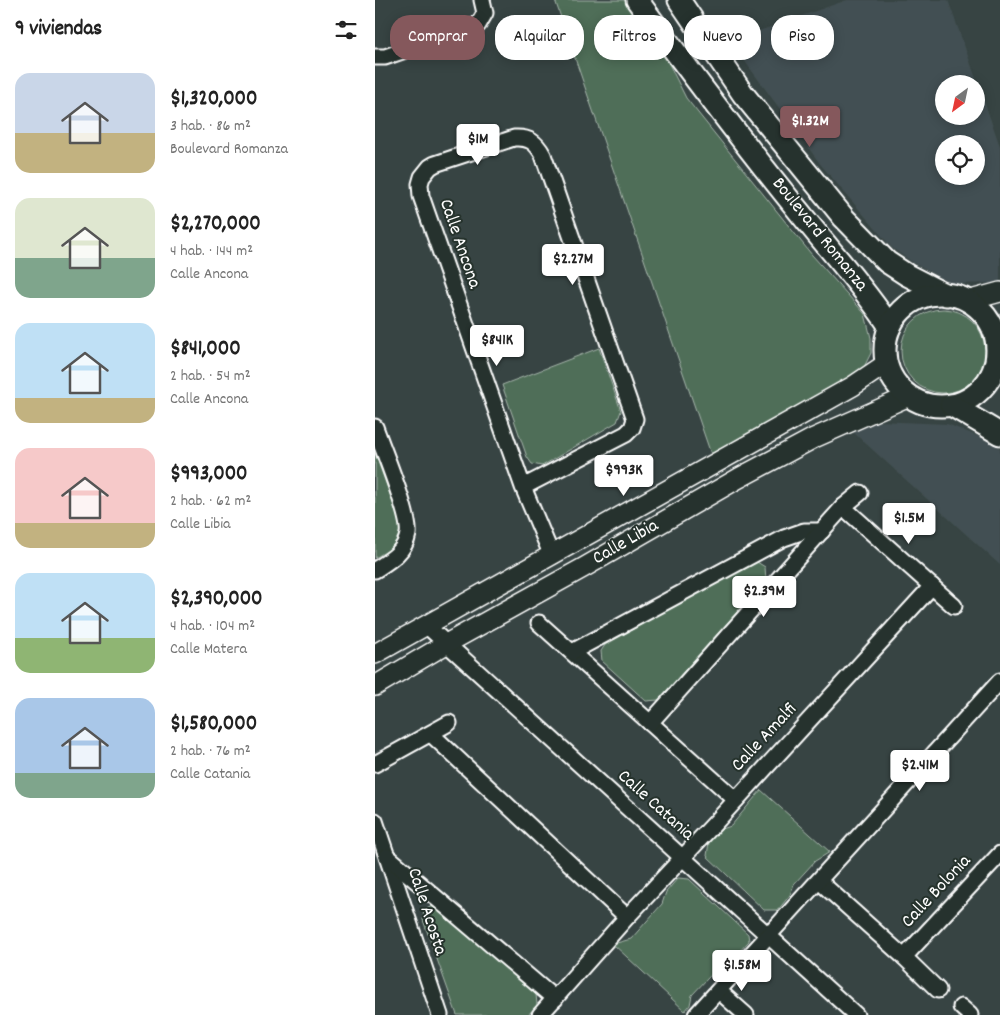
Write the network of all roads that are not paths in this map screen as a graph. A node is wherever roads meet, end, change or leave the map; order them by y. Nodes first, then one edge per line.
1 (482, 0) edge
2 (637, 0) edge
3 (679, 0) edge
4 (375, 57) edge
5 (1000, 292) edge
6 (946, 295) junction
7 (967, 301) junction
8 (890, 327) junction
9 (997, 334) edge
10 (887, 363) junction
11 (998, 367) edge
12 (909, 396) junction
13 (951, 405) junction
14 (375, 427) edge
15 (1000, 434) edge
16 (523, 487) junction
17 (860, 493) dead end
18 (843, 507) junction
19 (822, 531) junction
20 (552, 556) junction
21 (375, 570) edge
22 (931, 586) junction
23 (954, 606) dead end
24 (539, 623) dead end
25 (427, 626) junction
26 (446, 644) junction
27 (572, 652) junction
28 (375, 654) edge
29 (1000, 682) edge
30 (375, 686) edge
31 (449, 723) dead end
32 (650, 723) junction
33 (431, 734) junction
34 (375, 764) edge
35 (736, 800) junction
36 (375, 821) edge
37 (1000, 854) edge
38 (387, 856) junction
39 (683, 858) junction
40 (819, 881) junction
41 (627, 917) junction
42 (768, 935) junction
43 (904, 957) junction
44 (938, 990) dead end
45 (719, 991) junction
46 (555, 999) junction
47 (440, 1015) edge
48 (540, 1015) edge
49 (696, 1015) edge
50 (746, 1015) edge
51 (857, 1015) edge

1 - 4 street
2 - 8 main road, Boulevard Romanza
3 - 6 main road, Boulevard Romanza
5 - 7 street
6 - 7 main road
6 - 8 main road
7 - 9 main road
8 - 10 main road
9 - 11 main road
10 - 12 main road
10 - 20 street, Calle Libia
11 - 13 main road
12 - 13 main road
12 - 26 street, Calle Libia
13 - 15 main road
14 - 21 street
16 - 16 street, Calle Ancona
16 - 20 street, Calle Ancona
17 - 18 street
18 - 19 street
18 - 22 street
19 - 27 street
19 - 32 street
20 - 25 street, Calle Libia
22 - 23 street
22 - 35 street, Calle Amalfi
24 - 27 street
25 - 26 street, Calle Catania
25 - 28 street, Calle Libia
26 - 30 street, Calle Libia
26 - 39 street, Calle Catania
27 - 32 street
29 - 40 street
31 - 33 street
32 - 35 street
33 - 34 street
33 - 41 street
35 - 39 street, Calle Amalfi
36 - 38 street, Calle Acosta
37 - 43 street, Calle Bolonia
38 - 46 street
38 - 47 street, Calle Acosta
39 - 41 street, Calle Amalfi
39 - 42 street, Calle Catania
40 - 42 street
40 - 43 street
41 - 46 street, Calle Amalfi
42 - 45 street
42 - 51 street, Calle Catania
43 - 44 street
45 - 49 street
45 - 50 street
46 - 48 street, Calle Amalfi

